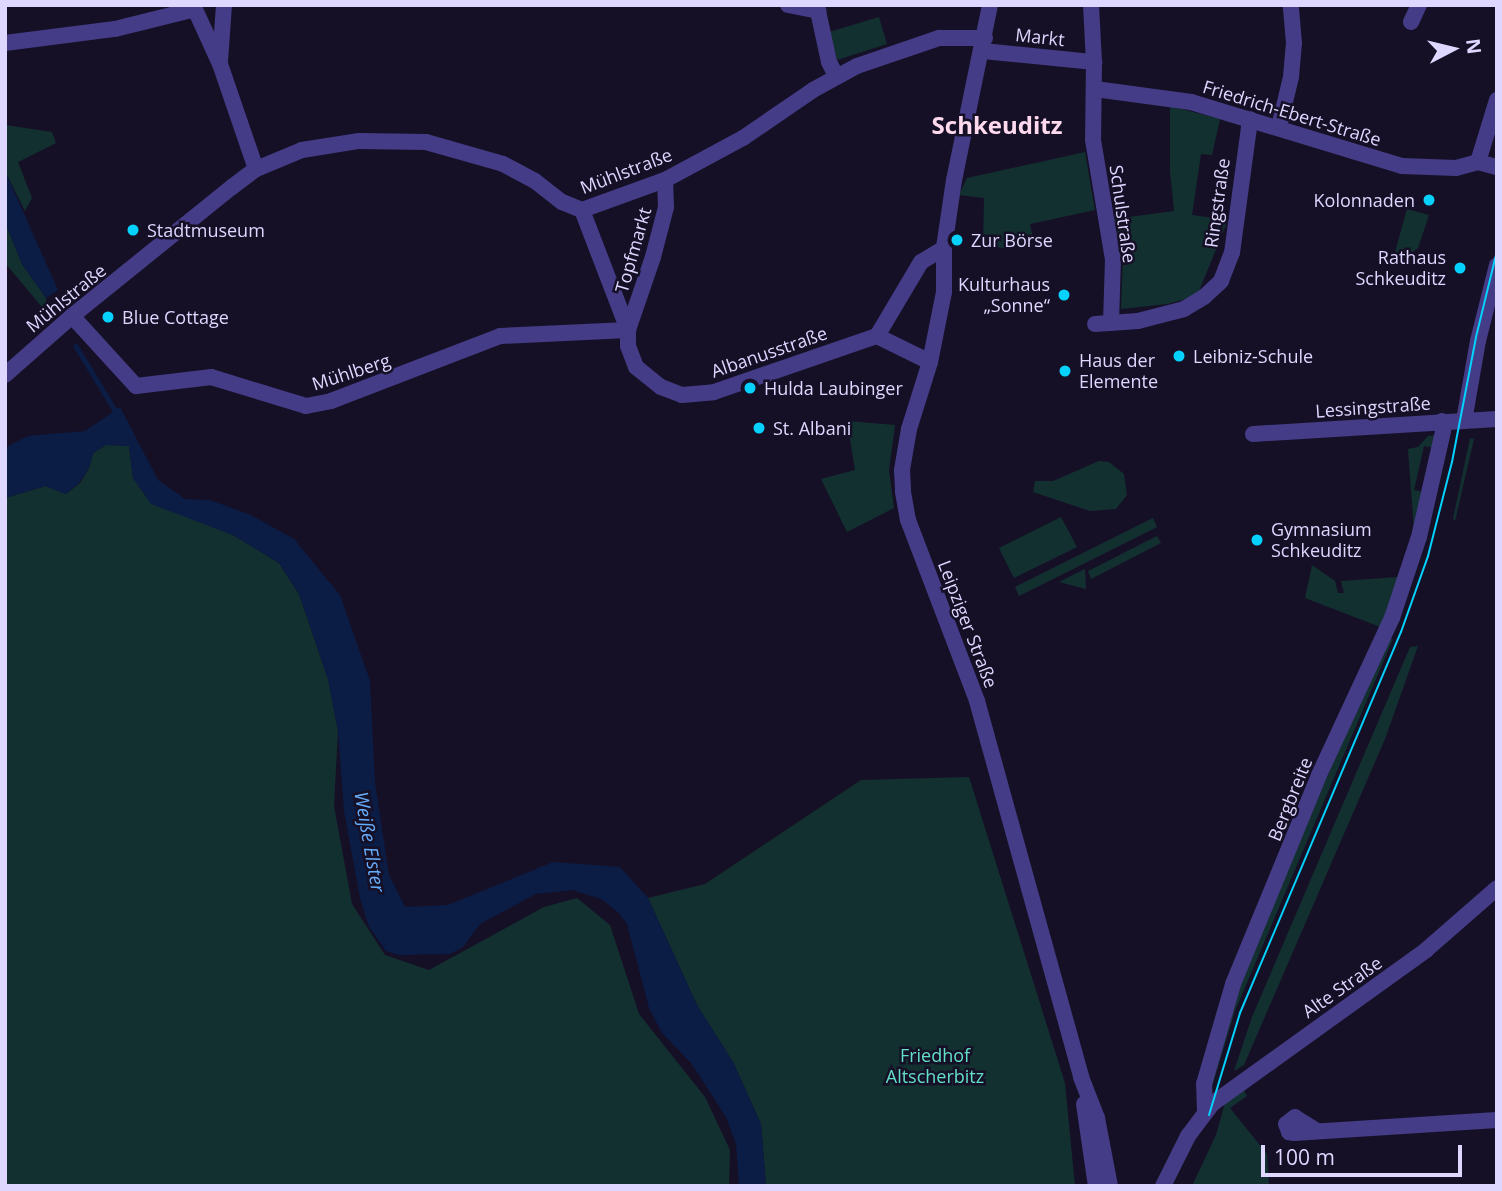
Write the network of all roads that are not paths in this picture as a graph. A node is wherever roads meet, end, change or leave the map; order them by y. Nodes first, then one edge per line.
1 (224, 5) edge
2 (789, 5) edge
3 (990, 5) edge
4 (1091, 5) edge
5 (1291, 5) edge
6 (1419, 5) edge
7 (194, 7) edge
8 (1411, 22) dead end
9 (5, 43) edge
10 (984, 45) junction
11 (1094, 62) junction
12 (220, 64) junction
13 (835, 76) junction
14 (1095, 89) junction
15 (1497, 100) edge
16 (1250, 119) junction
17 (1279, 127) junction
18 (1095, 153) joint
19 (1478, 162) junction
20 (1497, 167) edge
21 (257, 169) junction
22 (665, 180) junction
23 (582, 209) junction
24 (944, 248) junction
25 (1497, 265) edge
26 (72, 316) junction
27 (1103, 323) joint
28 (628, 330) junction
29 (877, 336) junction
30 (930, 362) junction
31 (5, 375) edge
32 (1497, 419) edge
33 (1443, 421) junction
34 (1464, 421) junction
35 (1253, 434) dead end
36 (1497, 888) edge
37 (1081, 1077) junction
38 (1205, 1111) junction
39 (1497, 1120) edge
40 (1317, 1131) dead end
41 (1096, 1186) edge
42 (1110, 1186) edge
43 (1163, 1186) edge

1 - 12 street
2 - 13 street
3 - 10 street
4 - 11 street, Markt
5 - 17 street
6 - 8 street
7 - 9 street
7 - 12 street
10 - 11 street, Markt
10 - 13 street, Mühlstraße
10 - 24 street, Leipziger Straße
11 - 14 street, Markt
12 - 21 street
13 - 22 street, Mühlstraße
14 - 16 street, Friedrich-Ebert-Straße
14 - 18 street, Markt
15 - 19 street
16 - 17 street, Friedrich-Ebert-Straße
16 - 27 street, Ringstraße
17 - 19 street, Friedrich-Ebert-Straße
18 - 27 street, Schulstraße
19 - 20 street
21 - 23 street, Mühlstraße
21 - 26 street, Mühlstraße
22 - 23 street, Mühlstraße
22 - 28 street, Topfmarkt
23 - 28 street, Albanusstraße
24 - 29 street
24 - 30 street, Leipziger Straße
25 - 34 street
26 - 28 street, Mühlberg
26 - 31 street, Mühlstraße
28 - 29 street, Albanusstraße
29 - 30 street
30 - 37 street, Leipziger Straße
32 - 34 street, Lessingstraße
33 - 34 street, Lessingstraße
33 - 35 street, Lessingstraße
33 - 38 street, Bergbreite
36 - 38 street, Alte Straße
37 - 41 street, Leipziger Straße
37 - 42 street, Leipziger Straße
38 - 43 street
39 - 40 street

